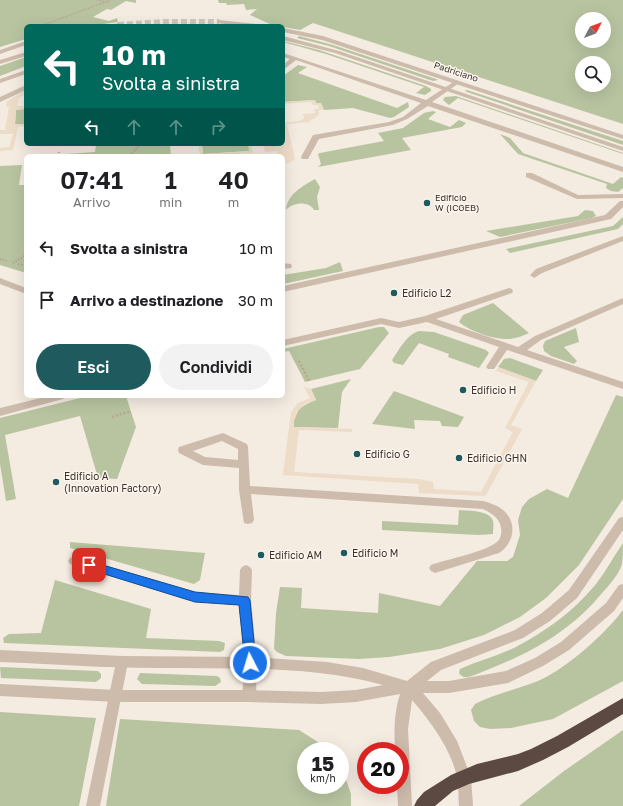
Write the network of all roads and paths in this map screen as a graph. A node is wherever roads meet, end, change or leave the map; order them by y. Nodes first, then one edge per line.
1 (97, 0) edge
2 (112, 0) edge
3 (106, 2) junction
4 (219, 22) dead end
5 (46, 24) edge
6 (238, 24) edge
7 (285, 30) edge
8 (285, 39) edge
9 (24, 44) edge
10 (0, 52) edge
11 (24, 55) edge
12 (285, 56) edge
13 (295, 58) junction
14 (0, 62) edge
15 (285, 66) edge
16 (24, 73) edge
17 (0, 81) edge
18 (456, 82) junction
19 (24, 88) edge
20 (446, 90) junction
21 (0, 100) edge
22 (426, 103) junction
23 (623, 137) edge
24 (138, 146) edge
25 (623, 149) edge
26 (132, 154) edge
27 (305, 157) dead end
28 (623, 170) edge
29 (530, 175) dead end
30 (623, 196) edge
31 (623, 203) edge
32 (623, 238) edge
33 (24, 256) edge
34 (14, 263) dead end
35 (534, 275) dead end
36 (0, 281) edge
37 (285, 289) edge
38 (24, 290) edge
39 (509, 291) dead end
40 (623, 301) edge
41 (427, 318) junction
42 (285, 343) edge
43 (504, 346) junction
44 (519, 351) junction
45 (295, 354) dead end
46 (491, 366) dead end
47 (309, 382) dead end
48 (623, 386) edge
49 (55, 398) edge
50 (131, 411) dead end
51 (0, 412) edge
52 (112, 417) dead end
53 (244, 464) junction
54 (244, 490) junction
55 (248, 520) dead end
56 (623, 521) edge
57 (74, 561) dead end
58 (434, 568) dead end
59 (246, 570) dead end
60 (623, 589) edge
61 (245, 600) junction
62 (0, 656) edge
63 (122, 662) junction
64 (250, 663) junction
65 (409, 687) junction
66 (0, 690) edge
67 (116, 696) junction
68 (250, 696) junction
69 (623, 705) edge
70 (464, 777) junction
71 (93, 806) edge
72 (405, 806) edge
73 (423, 806) edge
74 (466, 806) edge

1 - 3 path
2 - 3 path
3 - 5 path
4 - 6 street
7 - 18 street, Padriciano
8 - 20 street
9 - 10 street
11 - 14 street
12 - 13 street
13 - 15 street
13 - 22 street
16 - 17 street
18 - 20 street
18 - 23 street, Padriciano
19 - 21 street
20 - 22 street
20 - 25 street
22 - 27 street
22 - 28 street
24 - 26 path
29 - 30 street
31 - 37 street
32 - 35 street
33 - 34 path
36 - 38 street
39 - 41 street
40 - 44 street
41 - 42 street
41 - 43 street
43 - 44 street
43 - 46 street
44 - 48 street
45 - 47 path
49 - 51 street
50 - 52 path
53 - 53 street
53 - 54 street
54 - 55 street
54 - 58 street
56 - 65 street
57 - 61 street
59 - 61 street
60 - 65 street
61 - 64 street
62 - 63 street
63 - 64 street
63 - 67 street
64 - 65 street
64 - 68 street
65 - 68 street
65 - 70 street
65 - 72 street
66 - 67 street
67 - 68 street
67 - 71 street
69 - 70 highway
70 - 73 highway
70 - 74 street

